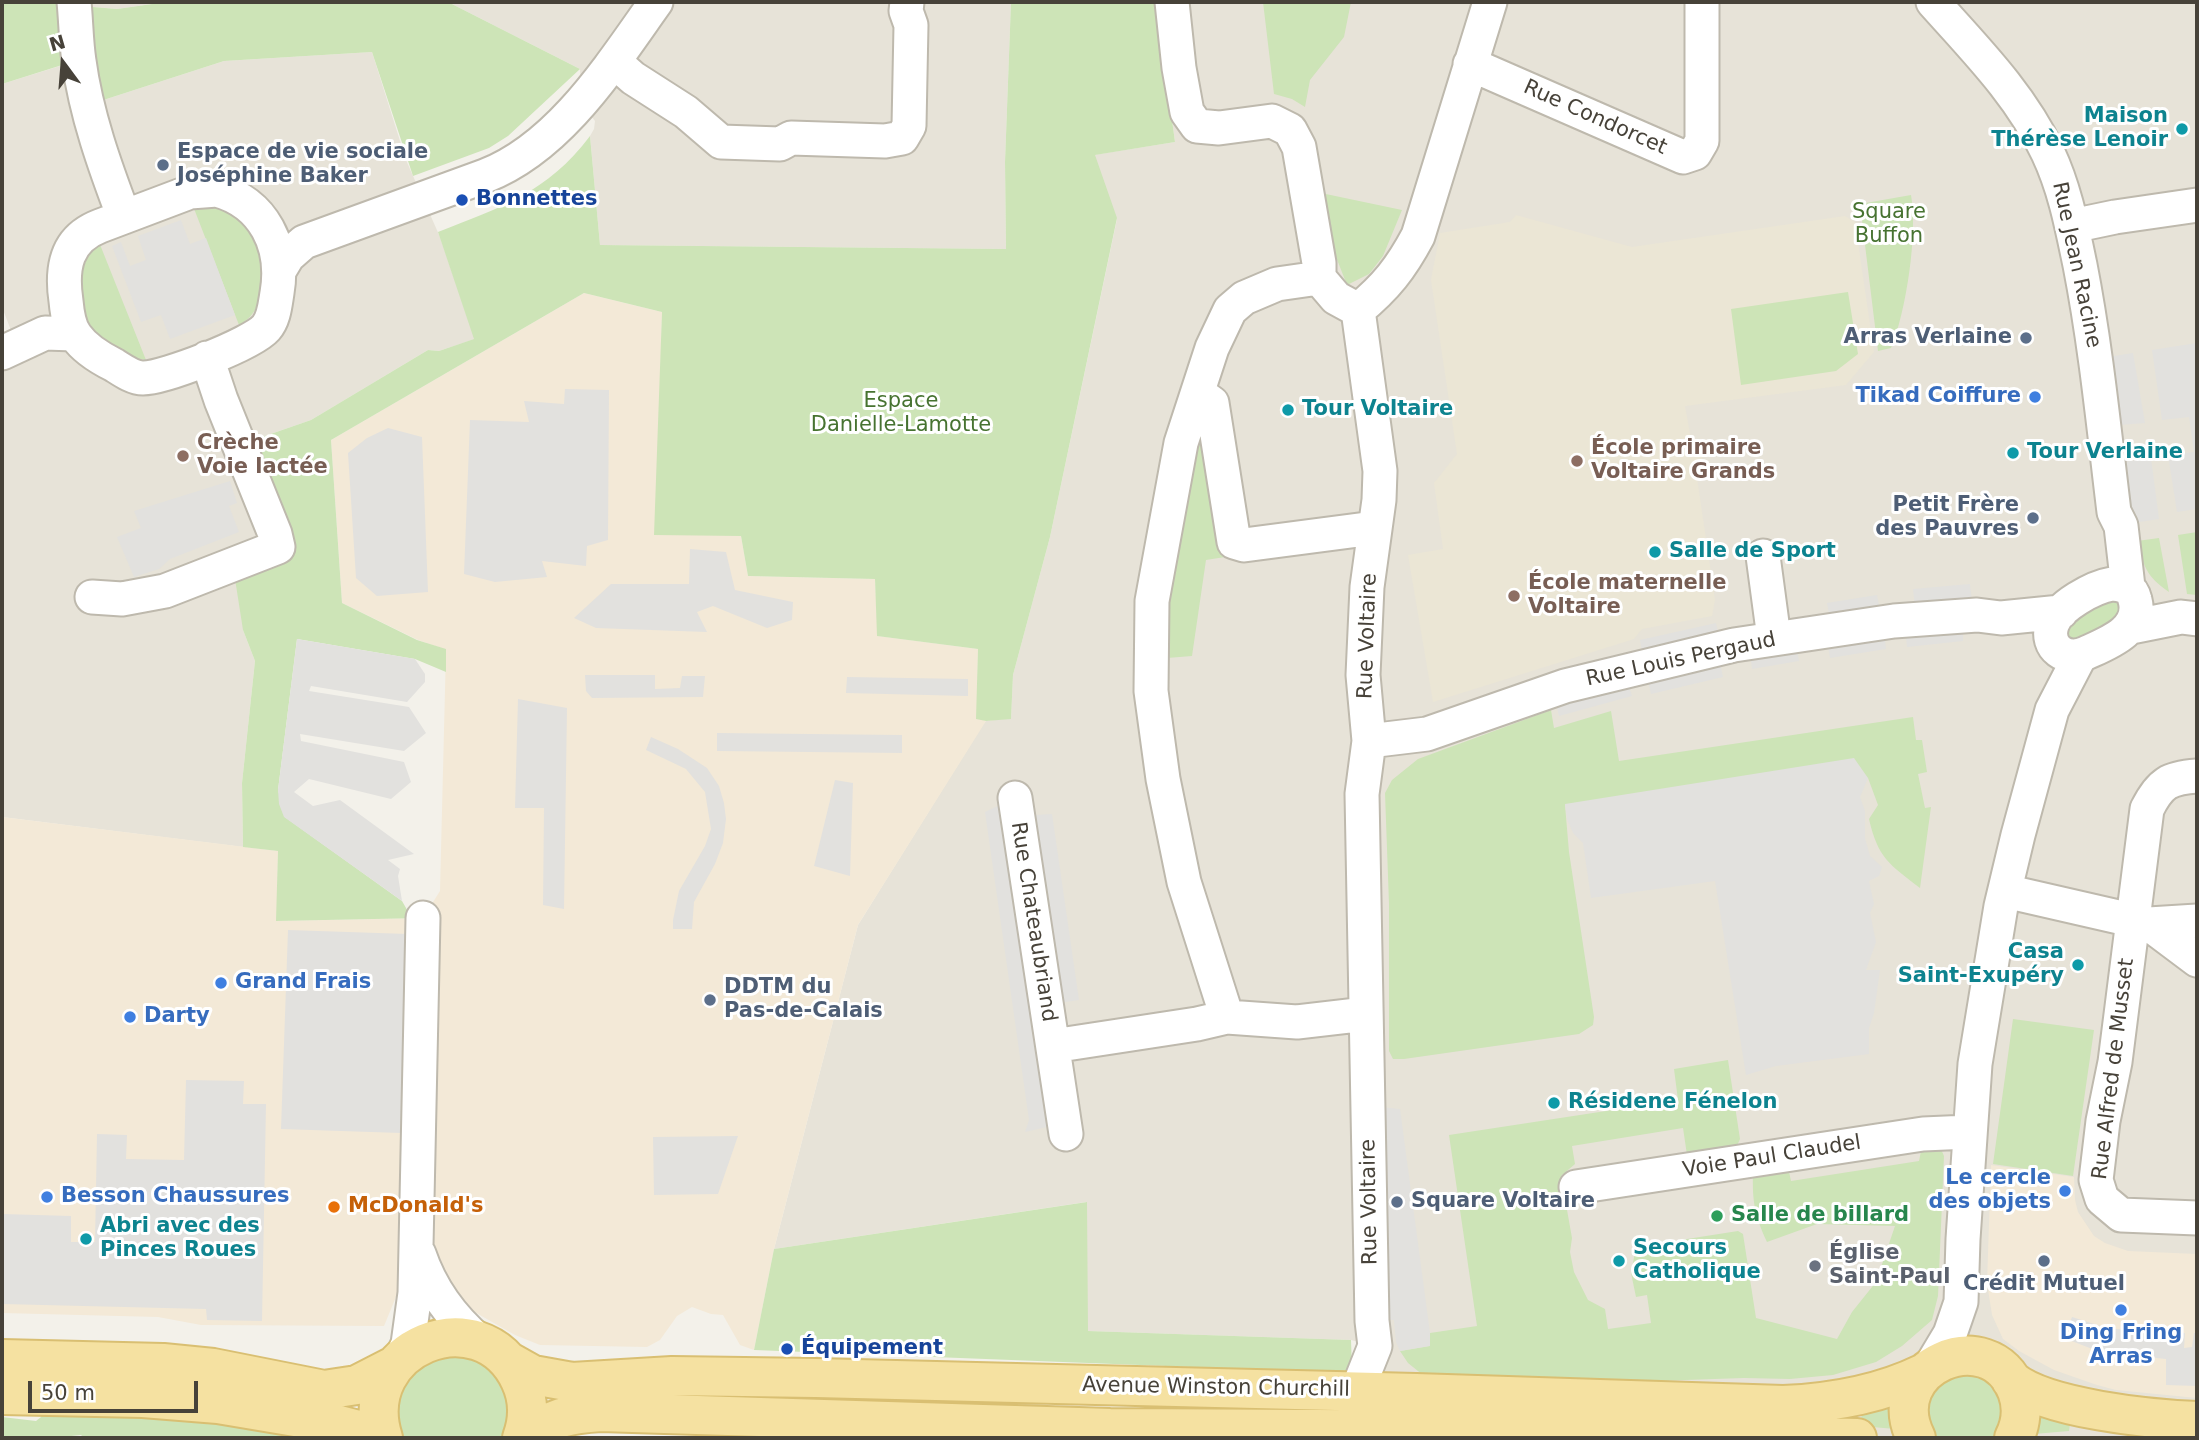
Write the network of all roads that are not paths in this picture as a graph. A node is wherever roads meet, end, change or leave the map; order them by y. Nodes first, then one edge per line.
1 (74, 2) edge
2 (656, 2) edge
3 (906, 2) edge
4 (1172, 2) edge
5 (1490, 2) edge
6 (1702, 2) edge
7 (1933, 2) edge
8 (1470, 64) junction
9 (624, 70) junction
10 (2197, 205) edge
11 (124, 217) junction
12 (2072, 226) junction
13 (270, 229) junction
14 (304, 242) junction
15 (279, 271) junction
16 (1319, 278) junction
17 (1358, 310) junction
18 (62, 326) junction
19 (2, 353) edge
20 (206, 358) junction
21 (1198, 393) junction
22 (1374, 528) junction
23 (1763, 556) dead end
24 (92, 597) dead end
25 (2123, 600) junction
26 (2189, 618) edge
27 (1774, 638) junction
28 (2061, 638) junction
29 (1369, 741) junction
30 (2197, 776) edge
31 (1014, 798) dead end
32 (2006, 891) junction
33 (423, 918) dead end
34 (2197, 921) edge
35 (2142, 923) junction
36 (2197, 960) edge
37 (1366, 1014) junction
38 (1227, 1017) junction
39 (1053, 1046) junction
40 (1969, 1132) junction
41 (1066, 1134) dead end
42 (1576, 1187) dead end
43 (2197, 1218) edge
44 (417, 1246) junction
45 (1961, 1302) junction
46 (1375, 1346) junction
47 (494, 1352) junction
48 (2, 1359) edge
49 (398, 1361) junction
50 (1926, 1371) junction
51 (2004, 1373) junction
52 (1357, 1391) junction
53 (1416, 1393) junction
54 (2, 1395) edge
55 (2197, 1421) edge
56 (1118, 1433) edge
57 (1186, 1434) edge
58 (373, 1438) edge
59 (383, 1438) edge
60 (525, 1438) edge
61 (1857, 1438) edge
62 (1916, 1438) edge
63 (2014, 1438) edge

1 - 11 street
2 - 9 street
3 - 9 street
4 - 16 street
5 - 8 street
6 - 8 street, Rue Condorcet
7 - 12 street, Rue Jean Racine
8 - 17 street
9 - 14 street
10 - 12 street
11 - 13 street
11 - 18 street
12 - 25 street, Rue Jean Racine
13 - 14 street
13 - 15 street
14 - 15 street
15 - 20 street
16 - 17 street
16 - 21 street
17 - 22 street, Rue Voltaire
18 - 19 street
18 - 20 street
20 - 24 street
21 - 22 street
21 - 38 street
22 - 29 street, Rue Voltaire
23 - 27 street
25 - 26 street
25 - 28 street
25 - 28 street
27 - 28 street, Rue Louis Pergaud
27 - 29 street, Rue Louis Pergaud
28 - 32 street
29 - 37 street, Rue Voltaire
30 - 35 street, Rue Alfred de Musset
31 - 39 street, Rue Chateaubriand
32 - 35 street
32 - 40 street
33 - 44 street
34 - 35 street
35 - 36 street
35 - 43 street, Rue Alfred de Musset
37 - 38 street, Rue Chateaubriand
37 - 46 street, Rue Voltaire
38 - 39 street, Rue Chateaubriand
39 - 41 street, Rue Chateaubriand
40 - 42 street, Voie Paul Claudel
40 - 45 street
44 - 47 street
44 - 49 street
45 - 50 street
45 - 51 street
46 - 52 street, Rue Voltaire
46 - 53 street, Rue Voltaire
47 - 49 main road
47 - 52 main road, Avenue Winston Churchill
47 - 60 main road
48 - 49 main road
49 - 59 main road
50 - 51 main road, Avenue Winston Churchill
50 - 53 main road, Avenue Winston Churchill
50 - 62 main road
51 - 55 main road
51 - 63 main road
52 - 53 main road, Avenue Winston Churchill
54 - 58 main road
56 - 57 main road, Avenue Winston Churchill
56 - 60 main road, Avenue Winston Churchill
57 - 61 main road, Avenue Winston Churchill

